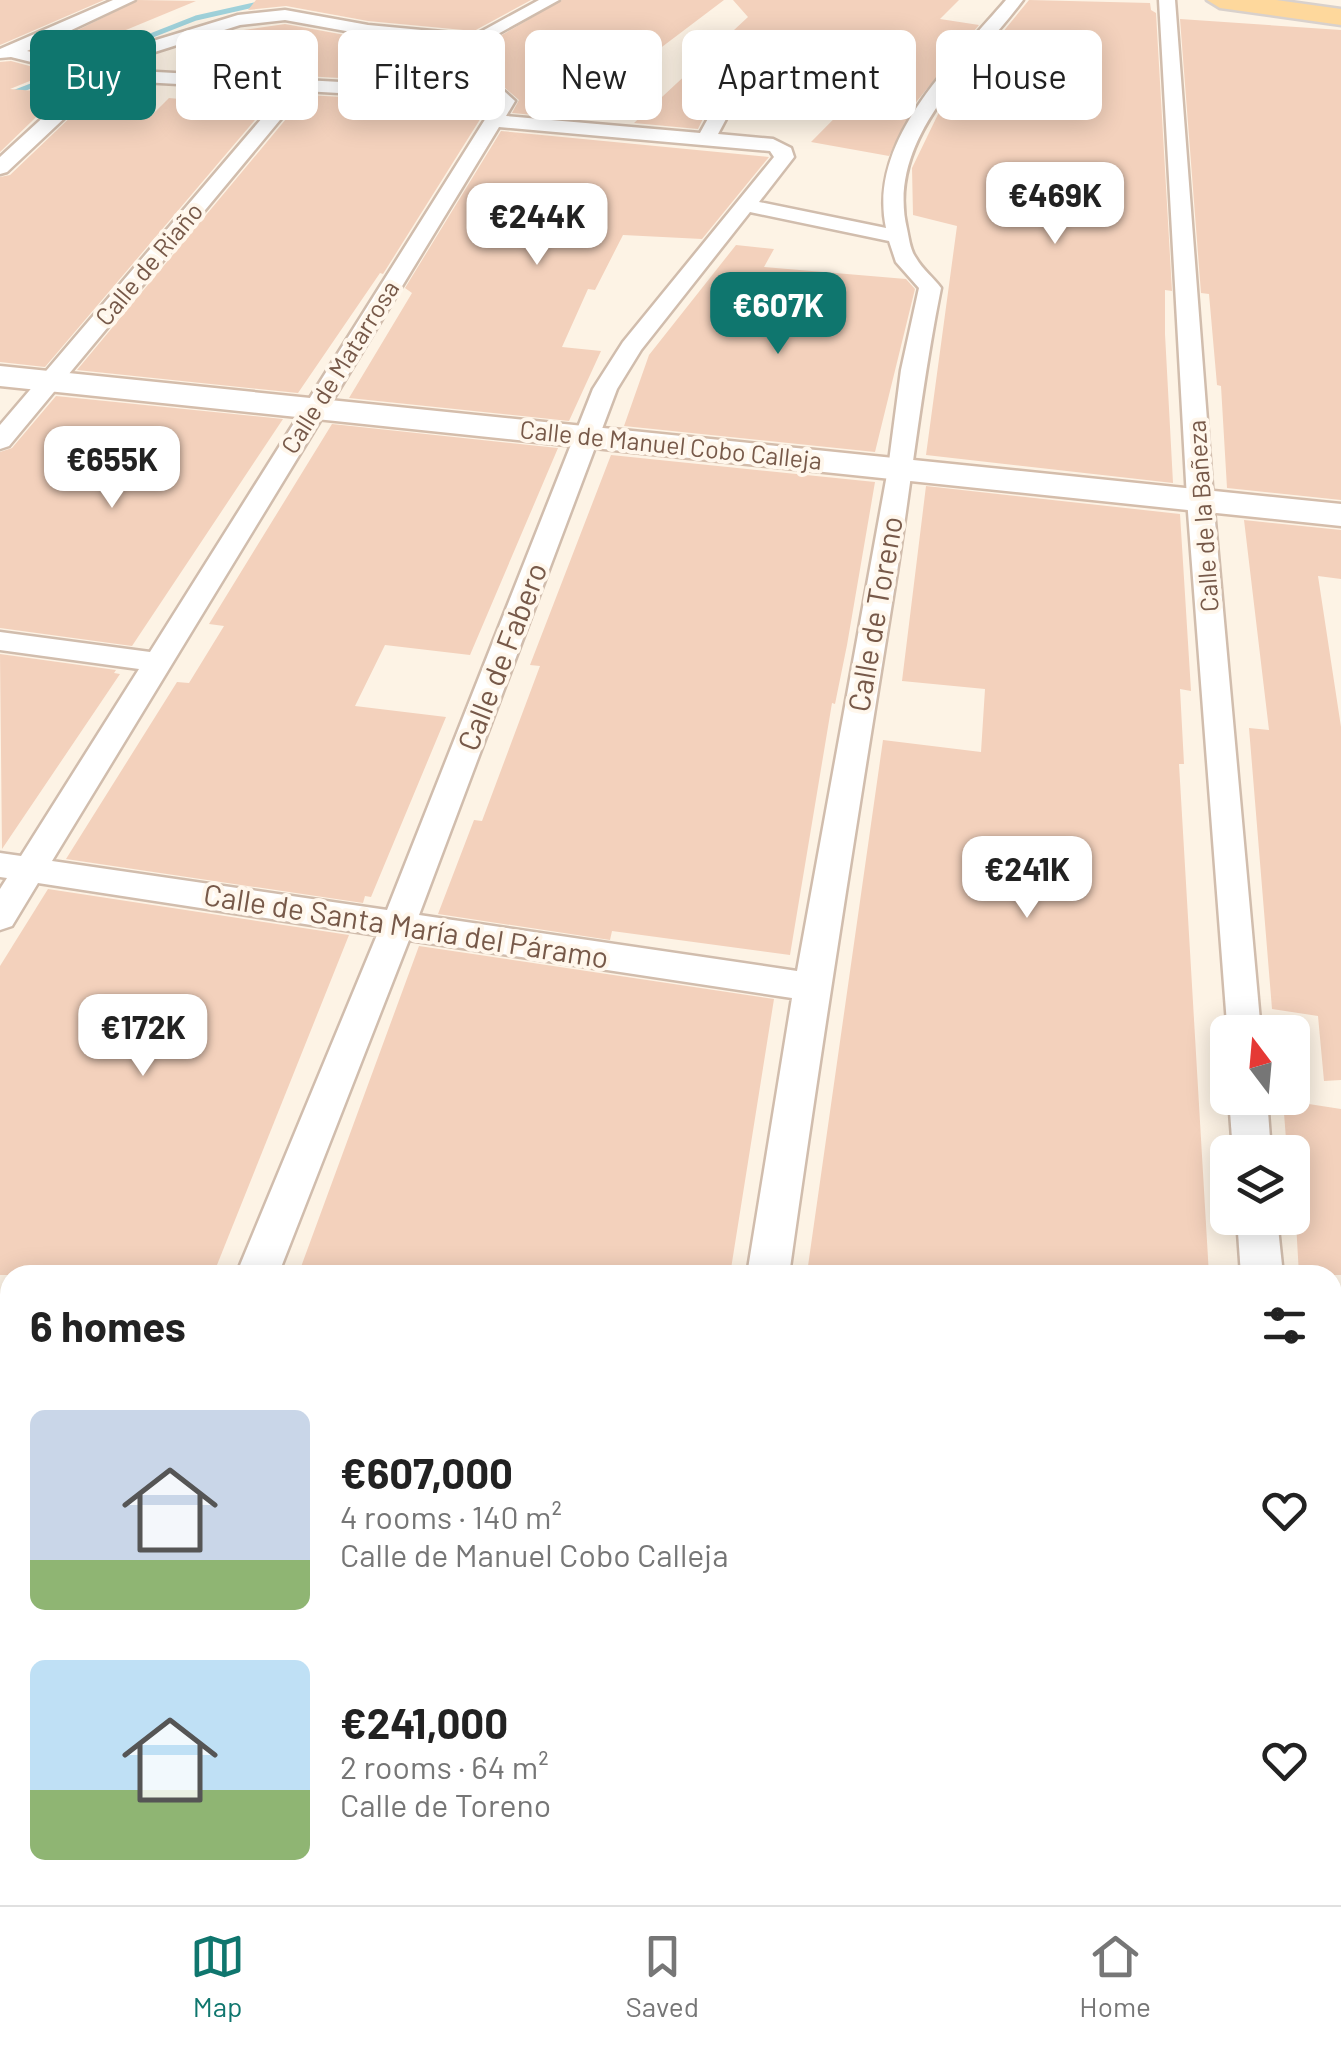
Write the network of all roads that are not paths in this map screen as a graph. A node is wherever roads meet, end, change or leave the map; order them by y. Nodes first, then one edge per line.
1 (127, 0) edge
2 (551, 0) edge
3 (1015, 0) edge
4 (1166, 0) edge
5 (1220, 0) edge
6 (1272, 0) edge
7 (1341, 9) edge
8 (1341, 16) edge
9 (156, 46) edge
10 (5, 54) edge
11 (30, 59) edge
12 (318, 88) edge
13 (52, 120) edge
14 (270, 120) edge
15 (716, 120) edge
16 (496, 121) junction
17 (706, 139) junction
18 (0, 168) edge
19 (745, 206) junction
20 (899, 237) junction
21 (0, 376) edge
22 (52, 381) junction
23 (312, 408) junction
24 (589, 436) junction
25 (0, 441) edge
26 (902, 469) junction
27 (1200, 499) junction
28 (1341, 515) edge
29 (0, 641) edge
30 (157, 662) junction
31 (15, 867) edge
32 (0, 917) edge
33 (397, 927) junction
34 (812, 987) junction
35 (1242, 1015) edge
36 (1258, 1235) edge
37 (261, 1265) edge
38 (770, 1265) edge
39 (1261, 1265) edge

1 - 10 street
2 - 9 street
3 - 20 street, Calle de Toreno
4 - 27 street, Calle de la Bañeza
5 - 8 main road
6 - 7 main road
10 - 11 street
12 - 16 street
13 - 18 street
14 - 22 street, Calle de Riaño
15 - 17 street
16 - 17 street
16 - 23 street, Calle de Matarrosa
17 - 19 street, Calle de Fabero
19 - 20 street
19 - 24 street, Calle de Fabero
20 - 26 street, Calle de Toreno
21 - 22 street, Calle de Manuel Cobo Calleja
22 - 23 street, Calle de Manuel Cobo Calleja
22 - 25 street, Calle de Riaño
23 - 24 street, Calle de Manuel Cobo Calleja
23 - 30 street, Calle de Matarrosa
24 - 26 street, Calle de Manuel Cobo Calleja
24 - 33 street, Calle de Fabero
26 - 27 street, Calle de Manuel Cobo Calleja
26 - 34 street, Calle de Toreno
27 - 28 street, Calle de Manuel Cobo Calleja
27 - 35 street, Calle de la Bañeza
29 - 30 street
30 - 31 street, Calle de Matarrosa
31 - 32 street, Calle de Matarrosa
31 - 33 street, Calle de Santa María del Páramo
33 - 34 street, Calle de Santa María del Páramo
33 - 37 street, Calle de Fabero
34 - 38 street, Calle de Toreno
36 - 39 street

